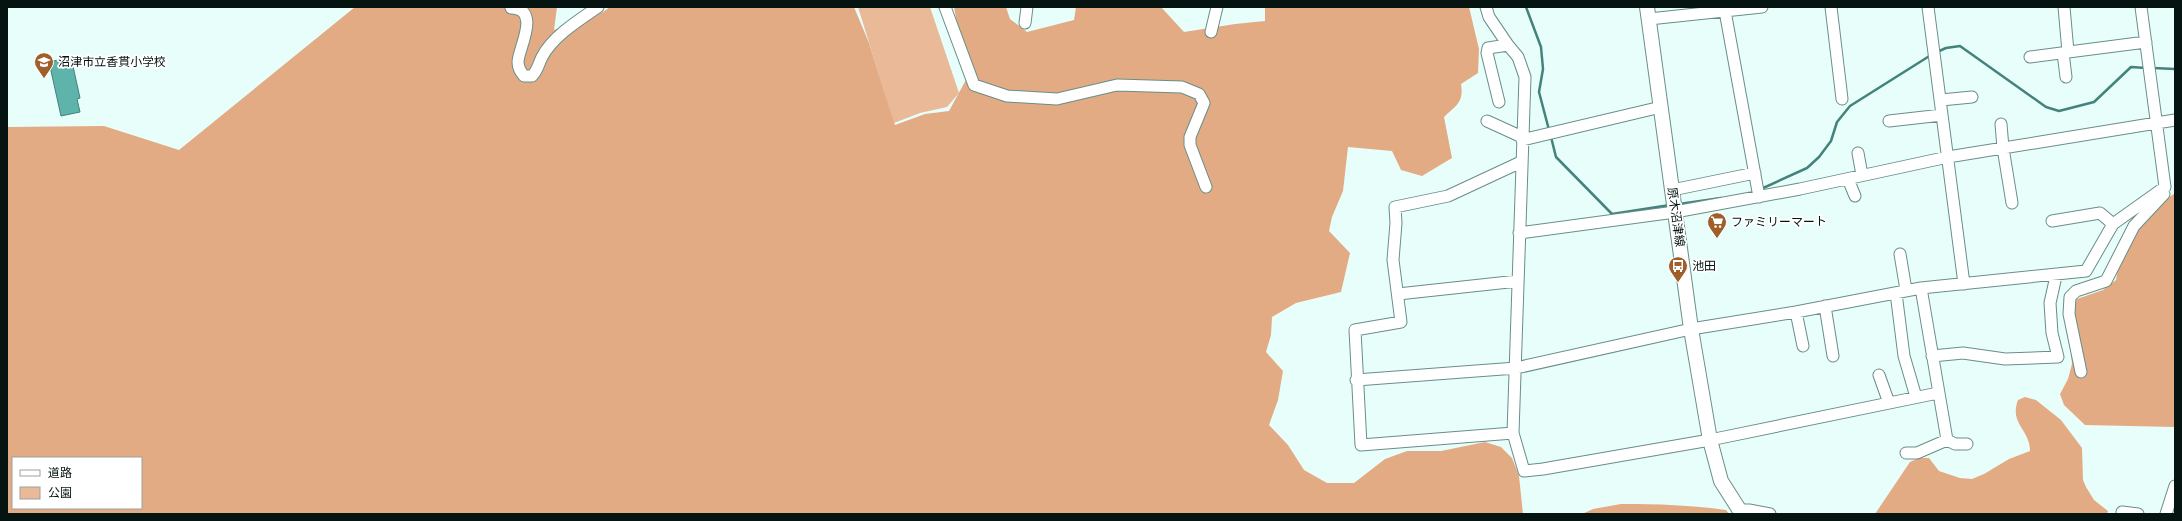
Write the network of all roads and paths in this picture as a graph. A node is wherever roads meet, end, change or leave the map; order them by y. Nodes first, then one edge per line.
1 (598, 7) edge
2 (945, 7) edge
3 (1027, 7) edge
4 (1217, 7) edge
5 (1486, 7) edge
6 (1762, 7) edge
7 (1831, 7) edge
8 (1928, 7) edge
9 (2064, 7) edge
10 (2141, 7) edge
11 (511, 8) edge
12 (1725, 11) junction
13 (1648, 13) edge
14 (1025, 23) dead end
15 (1211, 32) dead end
16 (2146, 42) junction
17 (1508, 45) junction
18 (2066, 53) junction
19 (2030, 57) dead end
20 (2066, 77) dead end
21 (1972, 97) dead end
22 (1842, 99) dead end
23 (1941, 100) junction
24 (1499, 102) dead end
25 (1661, 107) junction
26 (1942, 115) junction
27 (2175, 120) edge
28 (1487, 121) dead end
29 (1889, 121) dead end
30 (2155, 123) junction
31 (2001, 124) dead end
32 (1522, 139) junction
33 (2002, 148) junction
34 (1858, 153) dead end
35 (1948, 157) junction
36 (1521, 162) junction
37 (1755, 173) junction
38 (1862, 175) junction
39 (1848, 179) junction
40 (1206, 187) dead end
41 (2165, 187) junction
42 (1758, 192) junction
43 (1855, 196) dead end
44 (1673, 203) junction
45 (2012, 203) dead end
46 (2052, 221) dead end
47 (2113, 224) junction
48 (1520, 234) junction
49 (1900, 254) dead end
50 (2056, 276) junction
51 (1518, 281) junction
52 (1964, 284) junction
53 (1921, 288) junction
54 (1901, 292) junction
55 (1398, 294) junction
56 (1825, 306) junction
57 (1796, 312) junction
58 (1691, 329) junction
59 (1803, 346) dead end
60 (1833, 356) dead end
61 (1932, 356) junction
62 (1516, 368) junction
63 (2081, 372) dead end
64 (1879, 375) dead end
65 (1356, 380) junction
66 (1938, 393) junction
67 (1916, 397) junction
68 (1889, 403) junction
69 (1513, 433) junction
70 (1710, 440) junction
71 (1947, 440) junction
72 (1967, 444) dead end
73 (1906, 452) dead end
74 (2175, 486) edge
75 (1740, 512) edge
76 (2122, 512) dead end
77 (1770, 514) edge
78 (2138, 514) edge
79 (2166, 514) edge

1 - 11 street
2 - 40 street
3 - 14 street
4 - 15 street
5 - 17 street
6 - 12 street
7 - 22 street
8 - 23 street
9 - 18 street
10 - 16 street
12 - 13 street
12 - 37 street
13 - 25 main road, 原木沼津線
16 - 18 street
16 - 30 street
17 - 24 street
17 - 32 street
18 - 19 street
18 - 20 street
21 - 23 street
23 - 26 street
25 - 32 street
25 - 44 main road, 原木沼津線
26 - 29 street
26 - 35 street
27 - 30 street
28 - 32 street
30 - 33 street
30 - 41 street
31 - 33 street
32 - 36 street
33 - 35 street
33 - 45 street
34 - 38 street
35 - 38 street
35 - 52 street
36 - 48 street
36 - 55 street
37 - 42 street
37 - 44 street
38 - 39 street
39 - 42 street
39 - 43 street
41 - 47 street
41 - 63 street
42 - 44 street
44 - 48 street
44 - 58 main road, 原木沼津線
46 - 47 street
47 - 50 street
48 - 51 street
49 - 54 street
50 - 52 street
50 - 61 street
51 - 55 street
51 - 62 street
52 - 53 street
53 - 54 street
53 - 61 street
54 - 56 street
54 - 67 street
55 - 65 street
56 - 57 street
56 - 60 street
57 - 58 street
57 - 59 street
58 - 62 street
58 - 70 main road, 原木沼津線
61 - 66 street
62 - 65 street
62 - 69 street
64 - 68 street
65 - 69 street
66 - 67 street
66 - 71 street
67 - 68 street
68 - 70 street
69 - 70 street
70 - 75 main road, 原木沼津線
71 - 72 street
71 - 73 street
74 - 79 street
75 - 77 street
76 - 78 street

